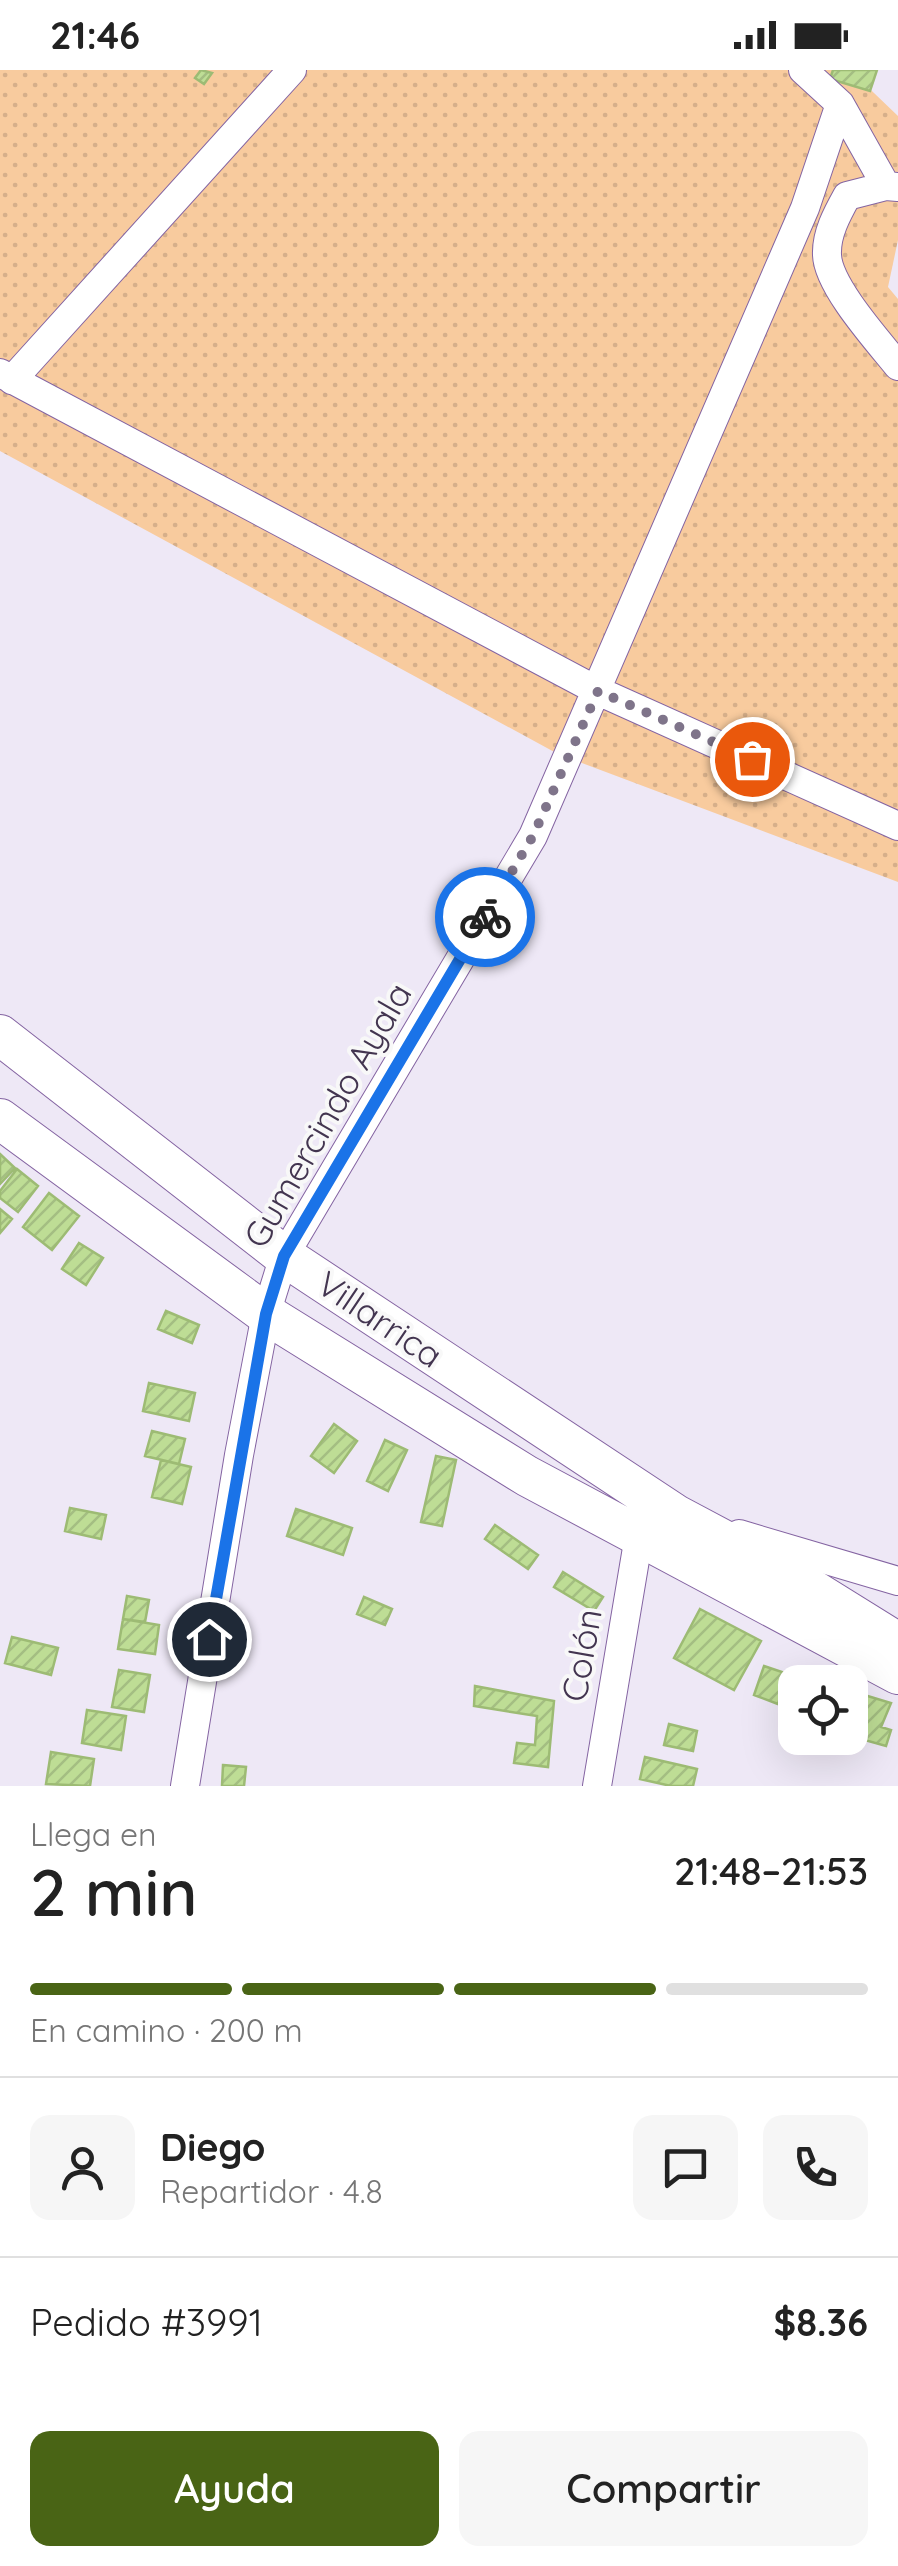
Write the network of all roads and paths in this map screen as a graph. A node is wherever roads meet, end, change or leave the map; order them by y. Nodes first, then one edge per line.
1 (292, 70) edge
2 (803, 70) edge
3 (840, 104) junction
4 (816, 175) junction
5 (892, 187) edge
6 (847, 196) junction
7 (898, 366) edge
8 (6, 376) edge
9 (598, 691) junction
10 (898, 826) edge
11 (0, 1034) edge
12 (0, 1120) edge
13 (284, 1256) junction
14 (266, 1314) junction
15 (676, 1515) junction
16 (639, 1536) junction
17 (898, 1581) edge
18 (898, 1643) edge
19 (898, 1674) edge
20 (185, 1786) edge
21 (597, 1786) edge

1 - 8 street
2 - 3 street
3 - 4 street, Gumercindo Ayala
3 - 5 street
4 - 6 street
4 - 9 street, Gumercindo Ayala
5 - 6 street
6 - 7 street
8 - 9 street
9 - 10 street
9 - 13 street, Gumercindo Ayala
11 - 13 street, Villarrica
12 - 14 street, Villarrica
13 - 14 street, Gumercindo Ayala
13 - 15 street, Villarrica
14 - 16 street, Villarrica
14 - 20 street, Gumercindo Ayala
15 - 16 street
15 - 17 street, Villarrica
15 - 18 street, Villarrica
16 - 19 street, Villarrica
16 - 21 street, Colón

